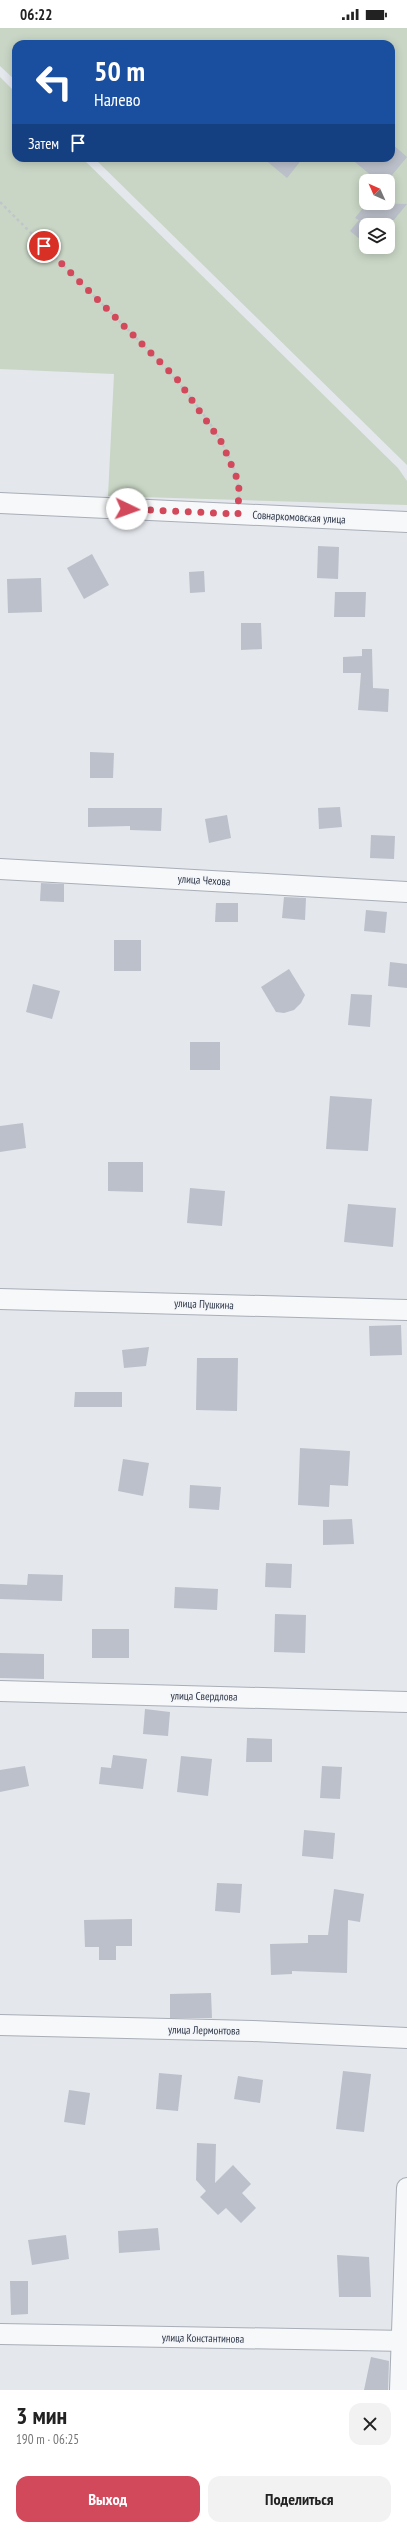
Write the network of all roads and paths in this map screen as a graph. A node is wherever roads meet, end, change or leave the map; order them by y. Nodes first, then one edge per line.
1 (0, 202) edge
2 (0, 503) edge
3 (238, 514) junction
4 (407, 522) edge
5 (0, 869) edge
6 (407, 892) edge
7 (0, 1298) edge
8 (407, 1310) edge
9 (0, 1691) edge
10 (407, 1702) edge
11 (0, 2025) edge
12 (407, 2038) edge
13 (407, 2188) edge
14 (0, 2334) edge
15 (404, 2341) edge
16 (400, 2390) edge

1 - 3 path
2 - 3 street, Совнаркомовская улица
3 - 4 street, Совнаркомовская улица
5 - 6 street, улица Чехова
7 - 8 street, улица Пушкина
9 - 10 street, улица Свердлова
11 - 12 street, улица Лермонтова
13 - 15 street
14 - 15 street, улица Константинова
15 - 16 street

